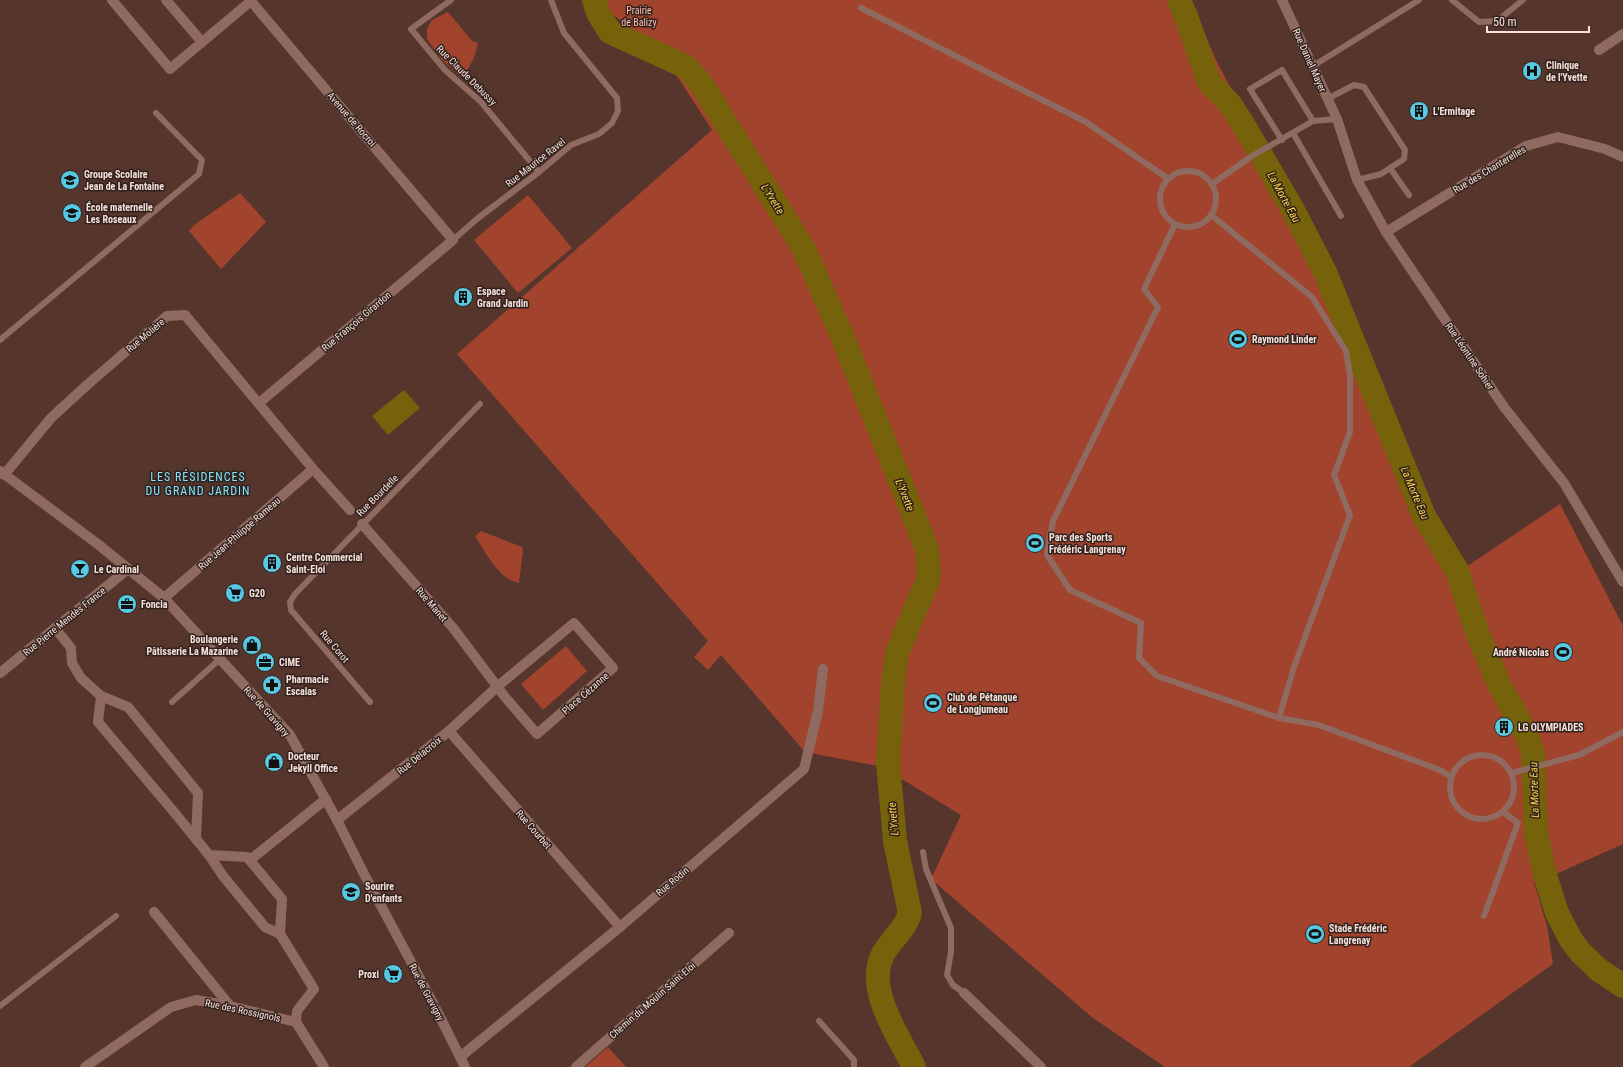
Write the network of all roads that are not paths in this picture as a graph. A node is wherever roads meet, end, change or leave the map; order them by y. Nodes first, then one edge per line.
1 (112, 0) edge
2 (166, 0) edge
3 (451, 0) edge
4 (551, 0) edge
5 (1282, 0) edge
6 (1419, 0) edge
7 (1452, 0) edge
8 (1523, 0) edge
9 (250, 1) edge
10 (861, 8) dead end
11 (1623, 34) edge
12 (202, 42) junction
13 (1599, 50) dead end
14 (1313, 66) junction
15 (1327, 99) junction
16 (156, 113) dead end
17 (1338, 119) junction
18 (1313, 121) junction
19 (1293, 133) junction
20 (1282, 140) junction
21 (1623, 157) edge
22 (1390, 168) junction
23 (539, 172) junction
24 (1167, 178) junction
25 (1357, 180) junction
26 (1212, 184) junction
27 (1409, 195) dead end
28 (1211, 215) junction
29 (1341, 216) dead end
30 (1175, 224) junction
31 (1386, 232) junction
32 (453, 240) junction
33 (0, 340) edge
34 (259, 404) junction
35 (480, 404) dead end
36 (314, 468) junction
37 (2, 473) edge
38 (350, 510) dead end
39 (362, 524) junction
40 (128, 570) junction
41 (1623, 582) edge
42 (164, 598) junction
43 (290, 602) joint
44 (55, 628) junction
45 (220, 659) junction
46 (1, 669) edge
47 (823, 669) dead end
48 (498, 686) junction
49 (101, 696) junction
50 (172, 702) dead end
51 (370, 702) dead end
52 (1279, 718) junction
53 (449, 731) junction
54 (1623, 732) edge
55 (1512, 773) junction
56 (1451, 777) junction
57 (326, 799) junction
58 (1503, 812) junction
59 (337, 820) junction
60 (196, 839) junction
61 (923, 852) dead end
62 (209, 855) junction
63 (250, 860) junction
64 (154, 912) dead end
65 (116, 916) dead end
66 (1484, 916) dead end
67 (620, 927) junction
68 (729, 933) dead end
69 (280, 934) junction
70 (964, 993) joint
71 (0, 1006) edge
72 (230, 1006) junction
73 (819, 1021) dead end
74 (296, 1022) junction
75 (460, 1057) junction
76 (85, 1067) edge
77 (324, 1067) edge
78 (465, 1067) edge
79 (576, 1067) edge
80 (854, 1067) edge
81 (1041, 1067) edge

1 - 12 street
2 - 12 street
3 - 23 lane, Rue Claude Debussy
4 - 23 lane, Rue Maurice Ravel
5 - 14 street, Rue Daniel Mayer
6 - 14 lane
7 - 8 lane
9 - 12 street
9 - 32 street, Avenue de Rocroi
10 - 24 lane
11 - 13 street
14 - 15 street, Rue Daniel Mayer
15 - 17 street, Rue Daniel Mayer
15 - 22 lane
16 - 33 lane
17 - 18 lane
17 - 25 street, Rue Léontine Sohier
18 - 19 lane
18 - 20 lane
19 - 20 lane
19 - 29 lane
20 - 26 lane
21 - 31 street, Rue des Chanterelles
22 - 25 lane
22 - 27 lane
23 - 32 lane, Rue Maurice Ravel
24 - 26 lane
24 - 30 lane
25 - 31 street, Rue Léontine Sohier
26 - 28 lane
28 - 30 lane
28 - 52 lane
30 - 52 lane
31 - 41 street, Rue Léontine Sohier
32 - 34 street, Rue François Girardon
34 - 36 street, Rue Molière
34 - 37 street, Rue Molière
35 - 39 lane, Rue Bourdelle
36 - 38 street
36 - 42 street, Rue Jean-Philippe Rameau
37 - 40 street, Rue de Gravigny
39 - 43 lane, Rue Bourdelle
39 - 48 street, Rue Manet
40 - 42 street, Rue de Gravigny
40 - 44 street, Rue Pierre Mendès France
42 - 45 street, Rue de Gravigny
43 - 51 lane, Rue Corot
44 - 46 street, Rue Pierre Mendès France
44 - 49 street
45 - 50 lane
45 - 57 street, Rue de Gravigny
47 - 67 street, Rue Rodin
48 - 48 street, Place Cézanne
48 - 53 street, Rue Delacroix
49 - 60 street
49 - 60 street
52 - 56 lane
53 - 59 street, Rue Delacroix
53 - 67 street, Rue Courbet
54 - 55 lane
55 - 56 lane
55 - 58 lane
56 - 58 lane
57 - 59 street, Rue de Gravigny
57 - 63 street
58 - 66 lane
59 - 75 street, Rue de Gravigny
60 - 62 street
61 - 70 lane
62 - 63 street
62 - 69 street
63 - 69 street
64 - 72 street
65 - 71 lane
67 - 75 street, Rue Rodin
68 - 79 street, Chemin du Moulin Saint-Eloi
69 - 74 street
70 - 81 street
72 - 74 street, Rue des Rossignols
72 - 76 street, Rue des Rossignols
73 - 80 lane
74 - 77 street
75 - 78 street, Rue de Gravigny

